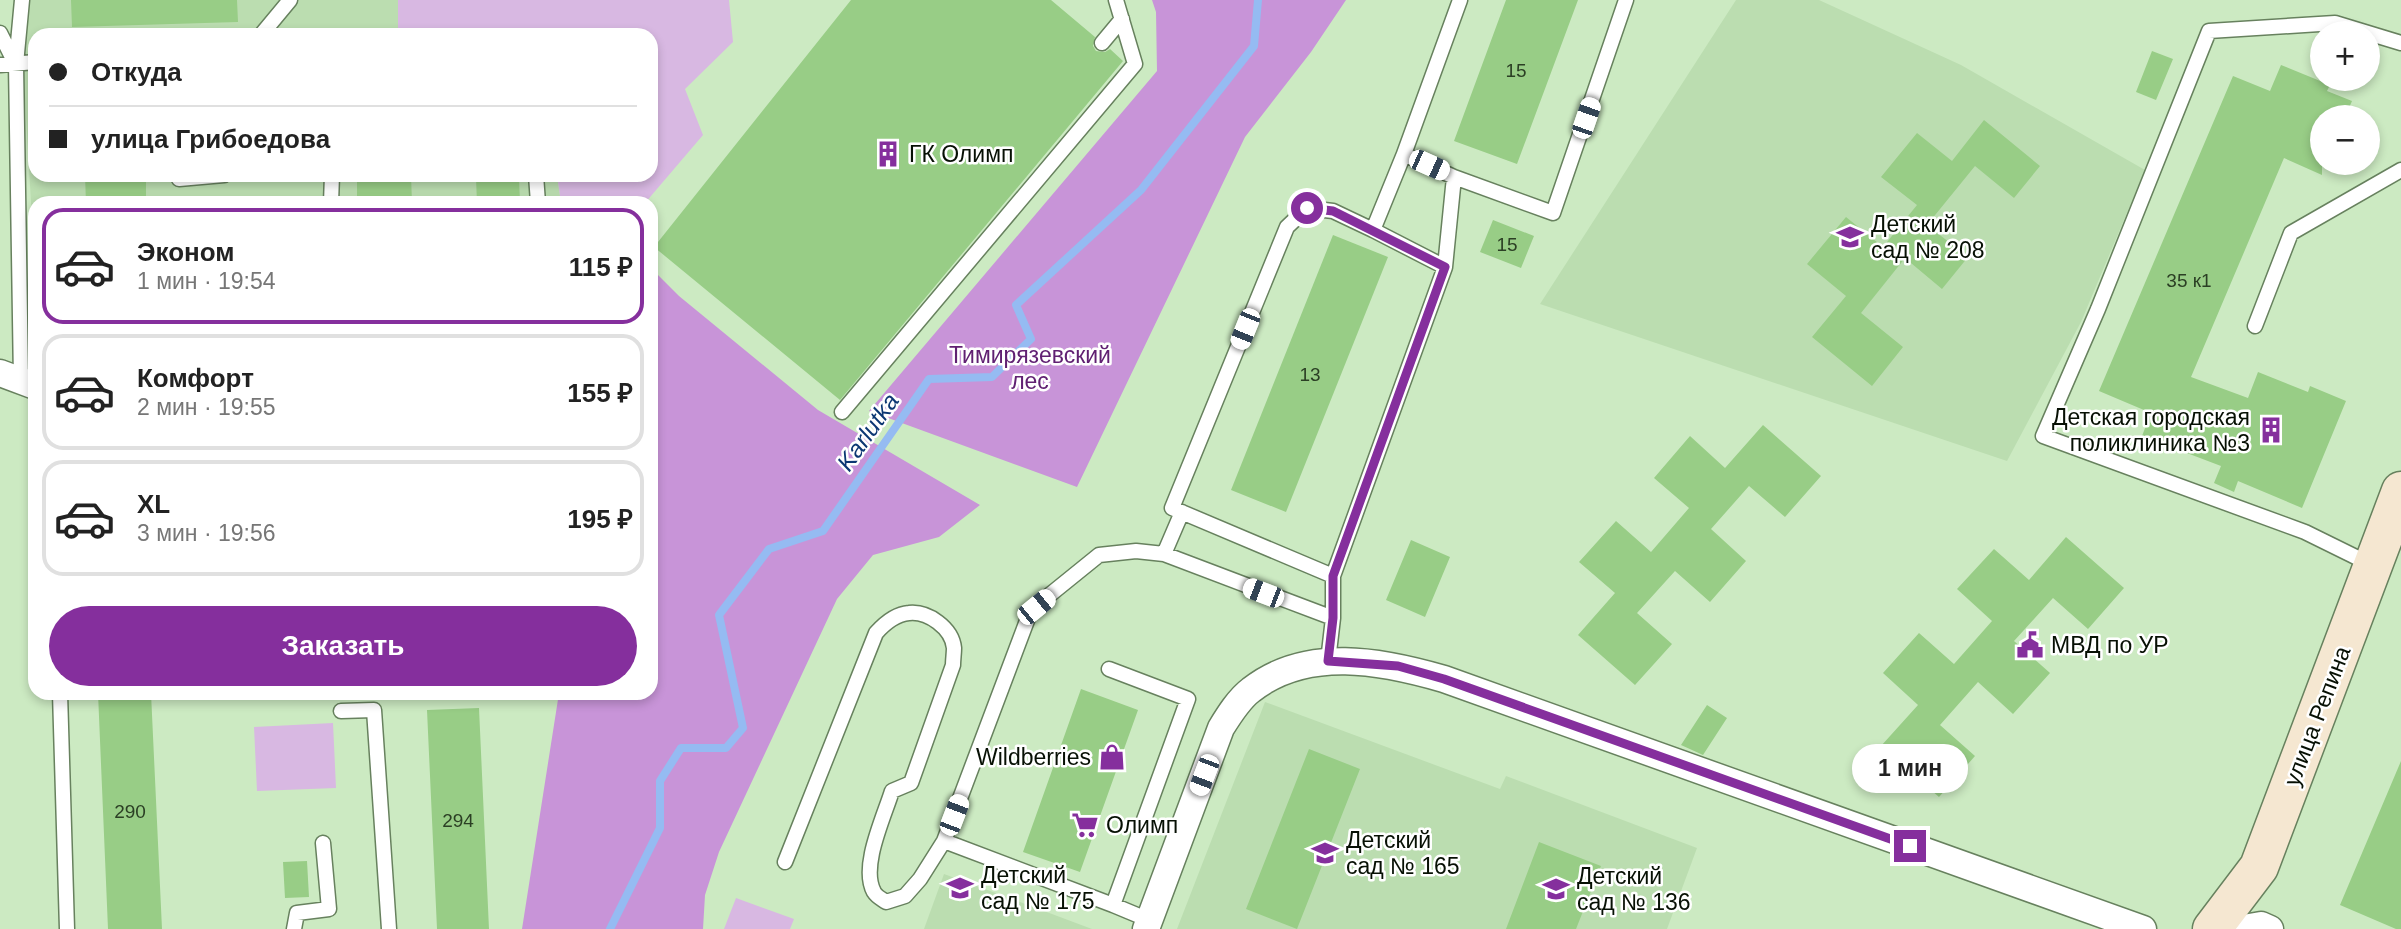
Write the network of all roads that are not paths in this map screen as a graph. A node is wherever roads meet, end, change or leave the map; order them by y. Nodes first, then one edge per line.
1 (22, 0) edge
2 (290, 0) edge
3 (1116, 0) edge
4 (1460, 0) edge
5 (1626, 0) edge
6 (1122, 19) junction
7 (267, 28) edge
8 (0, 33) edge
9 (1102, 43) dead end
10 (2401, 43) edge
11 (28, 63) edge
12 (16, 64) junction
13 (0, 65) edge
14 (1404, 154) junction
15 (2401, 170) edge
16 (1454, 177) junction
17 (1373, 230) junction
18 (1445, 267) junction
19 (2255, 326) dead end
20 (19, 380) edge
21 (842, 412) dead end
22 (2401, 491) edge
23 (1182, 512) junction
24 (1164, 555) junction
25 (2374, 566) junction
26 (1333, 576) junction
27 (1333, 618) junction
28 (1328, 661) junction
29 (1109, 669) dead end
30 (60, 700) edge
31 (341, 711) dead end
32 (944, 841) junction
33 (323, 843) dead end
34 (785, 862) dead end
35 (1113, 905) junction
36 (1147, 924) edge
37 (67, 929) edge
38 (295, 929) edge
39 (389, 929) edge
40 (2143, 929) edge
41 (2212, 929) edge
42 (2238, 929) edge
43 (2270, 929) edge

1 - 12 lane
2 - 7 lane
3 - 6 lane
4 - 14 lane
5 - 16 lane
6 - 9 lane
6 - 21 lane
8 - 12 lane
10 - 25 lane
11 - 12 lane
12 - 13 lane
12 - 20 lane
14 - 16 lane
14 - 17 lane
15 - 19 lane
16 - 18 lane
17 - 18 lane
17 - 23 lane
18 - 26 lane
22 - 25 street, улица Репина
23 - 24 lane
23 - 26 lane
24 - 27 lane
24 - 32 lane
25 - 41 street, улица Репина
26 - 27 lane
27 - 28 lane
28 - 36 street
28 - 40 street
29 - 35 lane
30 - 37 lane
31 - 39 lane
32 - 34 lane
32 - 35 lane
33 - 38 lane
35 - 36 lane
42 - 43 street

